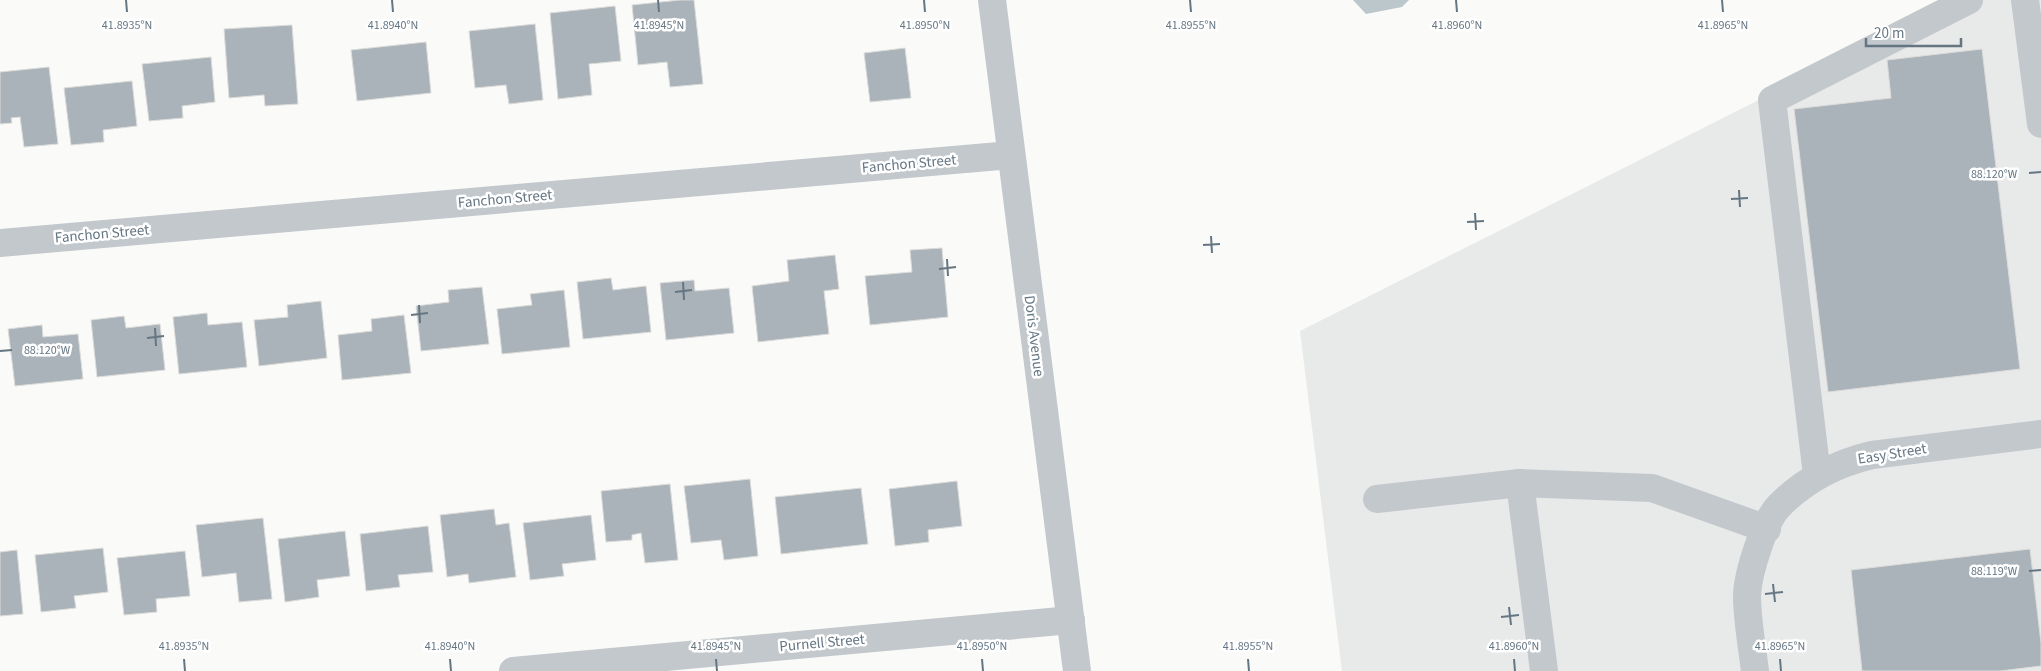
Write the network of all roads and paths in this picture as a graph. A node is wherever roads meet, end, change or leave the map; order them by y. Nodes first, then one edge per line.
1 (992, 0) edge
2 (1969, 0) edge
3 (2025, 0) edge
4 (2041, 124) edge
5 (1010, 155) junction
6 (0, 243) edge
7 (2041, 434) edge
8 (1817, 476) junction
9 (1520, 483) junction
10 (1377, 499) dead end
11 (1767, 529) junction
12 (1071, 620) junction
13 (513, 671) edge
14 (1077, 671) edge
15 (1544, 671) edge
16 (1755, 671) edge

1 - 5 street, Doris Avenue
2 - 8 street
3 - 4 street
5 - 6 street, Fanchon Street
5 - 12 street, Doris Avenue
7 - 8 street, Easy Street
8 - 11 street, Easy Street
9 - 10 street
9 - 11 street
9 - 15 street
11 - 16 street, Easy Street
12 - 13 street, Purnell Street
12 - 14 street, Doris Avenue

